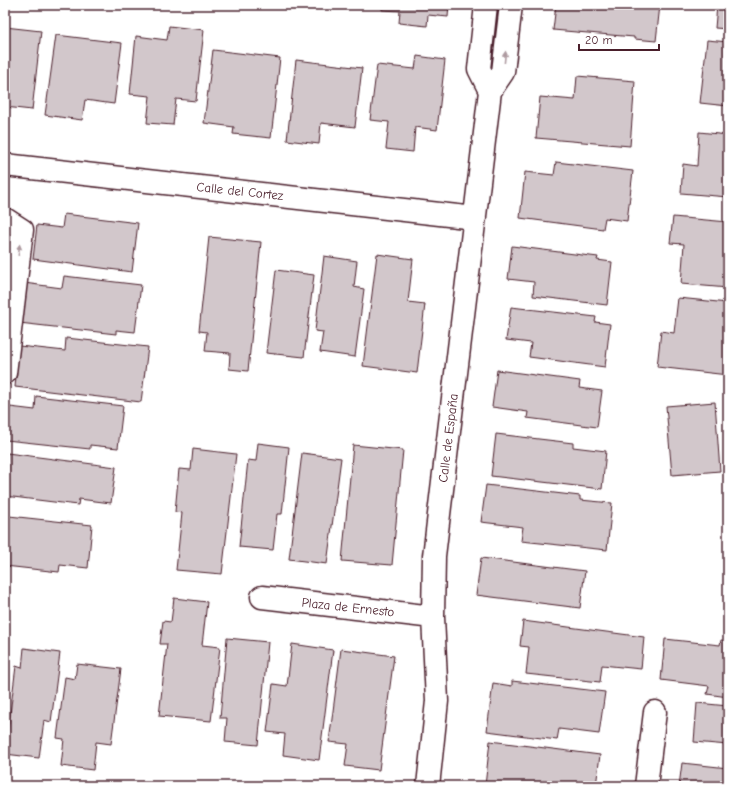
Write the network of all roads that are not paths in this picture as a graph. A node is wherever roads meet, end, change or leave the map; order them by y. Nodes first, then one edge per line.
1 (486, 5) edge
2 (511, 5) edge
3 (490, 91) junction
4 (5, 165) edge
5 (475, 218) junction
6 (5, 219) edge
7 (5, 372) edge
8 (262, 598) dead end
9 (433, 617) junction
10 (655, 712) dead end
11 (428, 786) edge
12 (646, 786) edge

1 - 3 street
3 -> 2 street, Calle de España
3 - 5 street, Calle de España
4 - 5 street, Calle del Cortez
5 - 9 street, Calle de España
7 -> 6 street
8 - 9 street, Plaza de Ernesto
9 - 11 street, Calle de España
10 - 12 street

